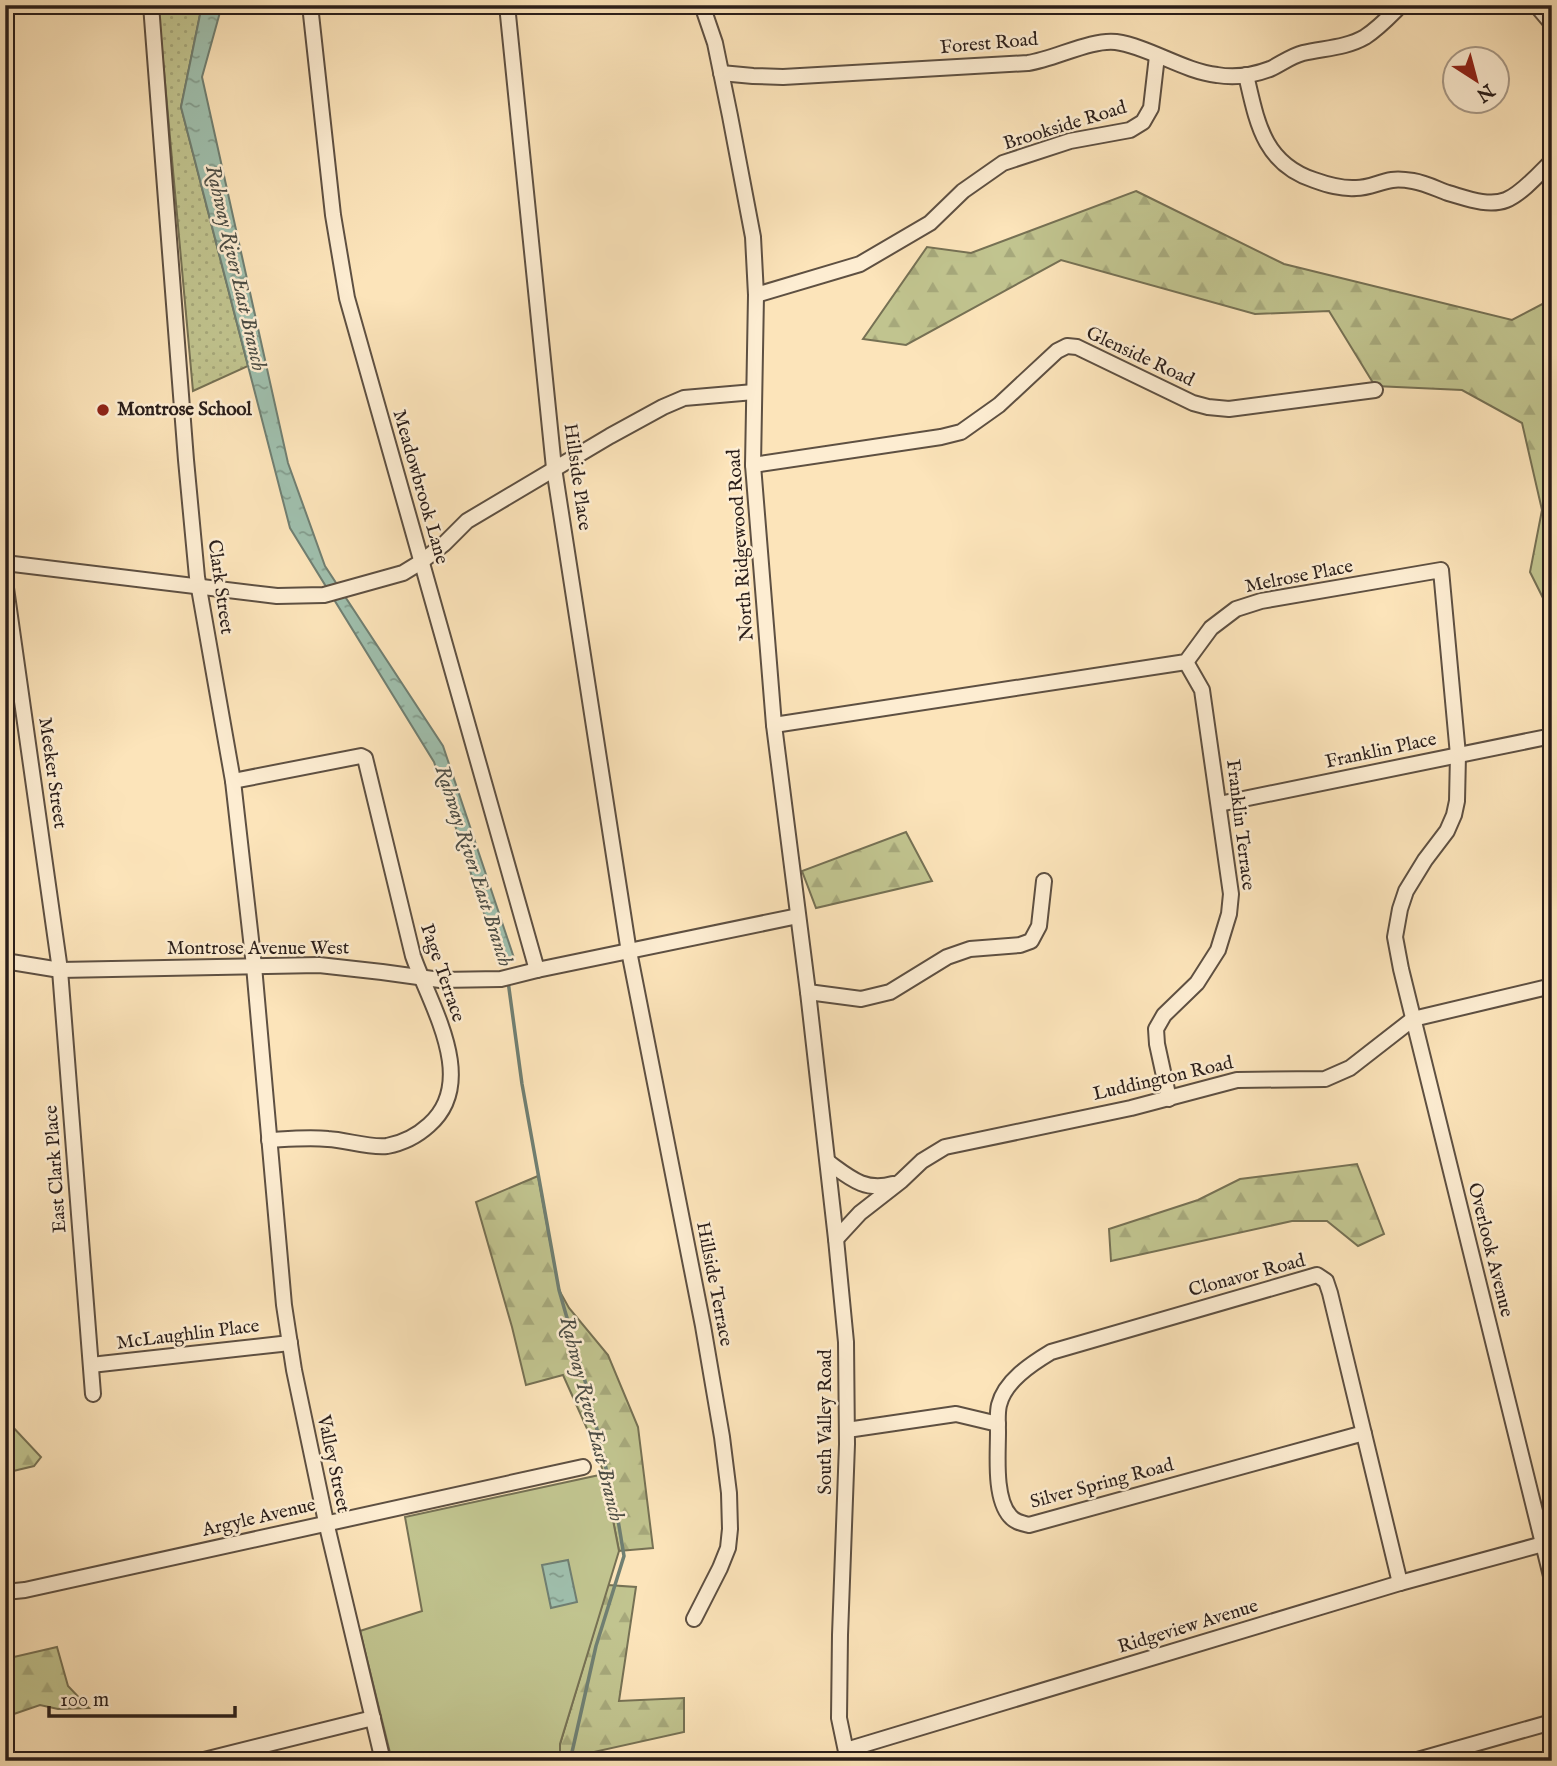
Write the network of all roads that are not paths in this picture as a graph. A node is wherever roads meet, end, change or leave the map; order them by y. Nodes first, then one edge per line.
1 (151, 5) edge
2 (310, 5) edge
3 (507, 5) edge
4 (702, 5) edge
5 (1401, 5) edge
6 (1536, 5) edge
7 (1552, 24) edge
8 (1157, 56) junction
9 (721, 73) junction
10 (1246, 75) junction
11 (1552, 158) edge
12 (756, 295) junction
13 (1375, 390) dead end
14 (754, 392) junction
15 (753, 465) junction
16 (554, 468) junction
17 (421, 562) junction
18 (5, 563) edge
19 (5, 581) edge
20 (198, 586) junction
21 (1186, 662) junction
22 (774, 725) junction
23 (1552, 736) edge
24 (1458, 755) junction
25 (233, 781) junction
26 (1219, 804) junction
27 (1044, 881) dead end
28 (798, 916) junction
29 (1396, 929) joint
30 (629, 952) junction
31 (5, 961) edge
32 (254, 966) junction
33 (60, 970) junction
34 (537, 970) junction
35 (421, 978) junction
36 (1552, 986) edge
37 (808, 992) junction
38 (1413, 1019) junction
39 (819, 1084) joint
40 (1169, 1098) junction
41 (269, 1140) junction
42 (828, 1162) junction
43 (272, 1171) joint
44 (901, 1181) junction
45 (836, 1239) junction
46 (290, 1342) junction
47 (91, 1365) junction
48 (93, 1394) dead end
49 (998, 1424) junction
50 (847, 1430) junction
51 (1364, 1433) junction
52 (583, 1466) dead end
53 (326, 1522) junction
54 (1543, 1544) junction
55 (1552, 1580) edge
56 (1400, 1583) junction
57 (26, 1590) junction
58 (5, 1592) edge
59 (5, 1598) edge
60 (694, 1619) dead end
61 (373, 1718) junction
62 (1552, 1722) edge
63 (847, 1755) edge
64 (200, 1761) edge
65 (383, 1761) edge
66 (1414, 1761) edge

1 - 20 street, Clark Street
2 - 17 street, Meadowbrook Lane
3 - 16 street, Hillside Place
4 - 9 street, North Ridgewood Road
5 - 10 street, Forest Road
6 - 7 street
8 - 9 street, Forest Road
8 - 10 street, Forest Road
8 - 12 street, Brookside Road
9 - 12 street, North Ridgewood Road
10 - 11 street
12 - 14 street, North Ridgewood Road
13 - 15 street, Glenside Road
14 - 15 street, North Ridgewood Road
14 - 16 street
15 - 22 street, North Ridgewood Road
16 - 17 street
16 - 30 street, Hillside Place
17 - 20 street
17 - 34 street, Meadowbrook Lane
18 - 20 street
19 - 33 street, Meeker Street
20 - 25 street, Clark Street
21 - 22 street
21 - 24 street, Melrose Place
21 - 26 street, Franklin Terrace
22 - 28 street, North Ridgewood Road
23 - 24 street, Franklin Place
24 - 26 street, Franklin Place
24 - 29 street, Melrose Place
25 - 32 street, Clark Street
25 - 35 street, Page Terrace
26 - 40 street, Franklin Terrace
27 - 37 street
28 - 30 street, Montrose Avenue West
28 - 37 street, North Ridgewood Road
29 - 38 street, Overlook Avenue
30 - 34 street, Montrose Avenue West
30 - 60 street, Hillside Terrace
31 - 33 street, Montrose Avenue West
32 - 33 street, Montrose Avenue West
32 - 35 street, Montrose Avenue West
32 - 41 street, Clark Street
33 - 47 street, East Clark Place
34 - 35 street, Montrose Avenue West
35 - 41 street, Page Terrace
36 - 38 street, Luddington Road
37 - 39 street, North Ridgewood Road
38 - 40 street, Luddington Road
38 - 54 street, Overlook Avenue
39 - 42 street, South Valley Road
40 - 44 street, Luddington Road
41 - 43 street, Clark Street
42 - 44 street
42 - 45 street, South Valley Road
43 - 46 street, Valley Street
44 - 45 street, Luddington Road
45 - 50 street, South Valley Road
46 - 47 street, McLaughlin Place
46 - 53 street, Valley Street
47 - 48 street, East Clark Place
49 - 50 street
49 - 51 street, Silver Spring Road
49 - 51 street, Clonavor Road
50 - 63 street, South Valley Road
51 - 56 street, Clonavor Road
52 - 53 street, Argyle Avenue
53 - 57 street, Argyle Avenue
53 - 61 street, Valley Street
54 - 55 street, Overlook Avenue
54 - 56 street, Ridgeview Avenue
56 - 63 street, Ridgeview Avenue
57 - 58 street, Argyle Avenue
57 - 59 street, Argyle Avenue
61 - 64 street
61 - 65 street, Valley Street
62 - 66 street

